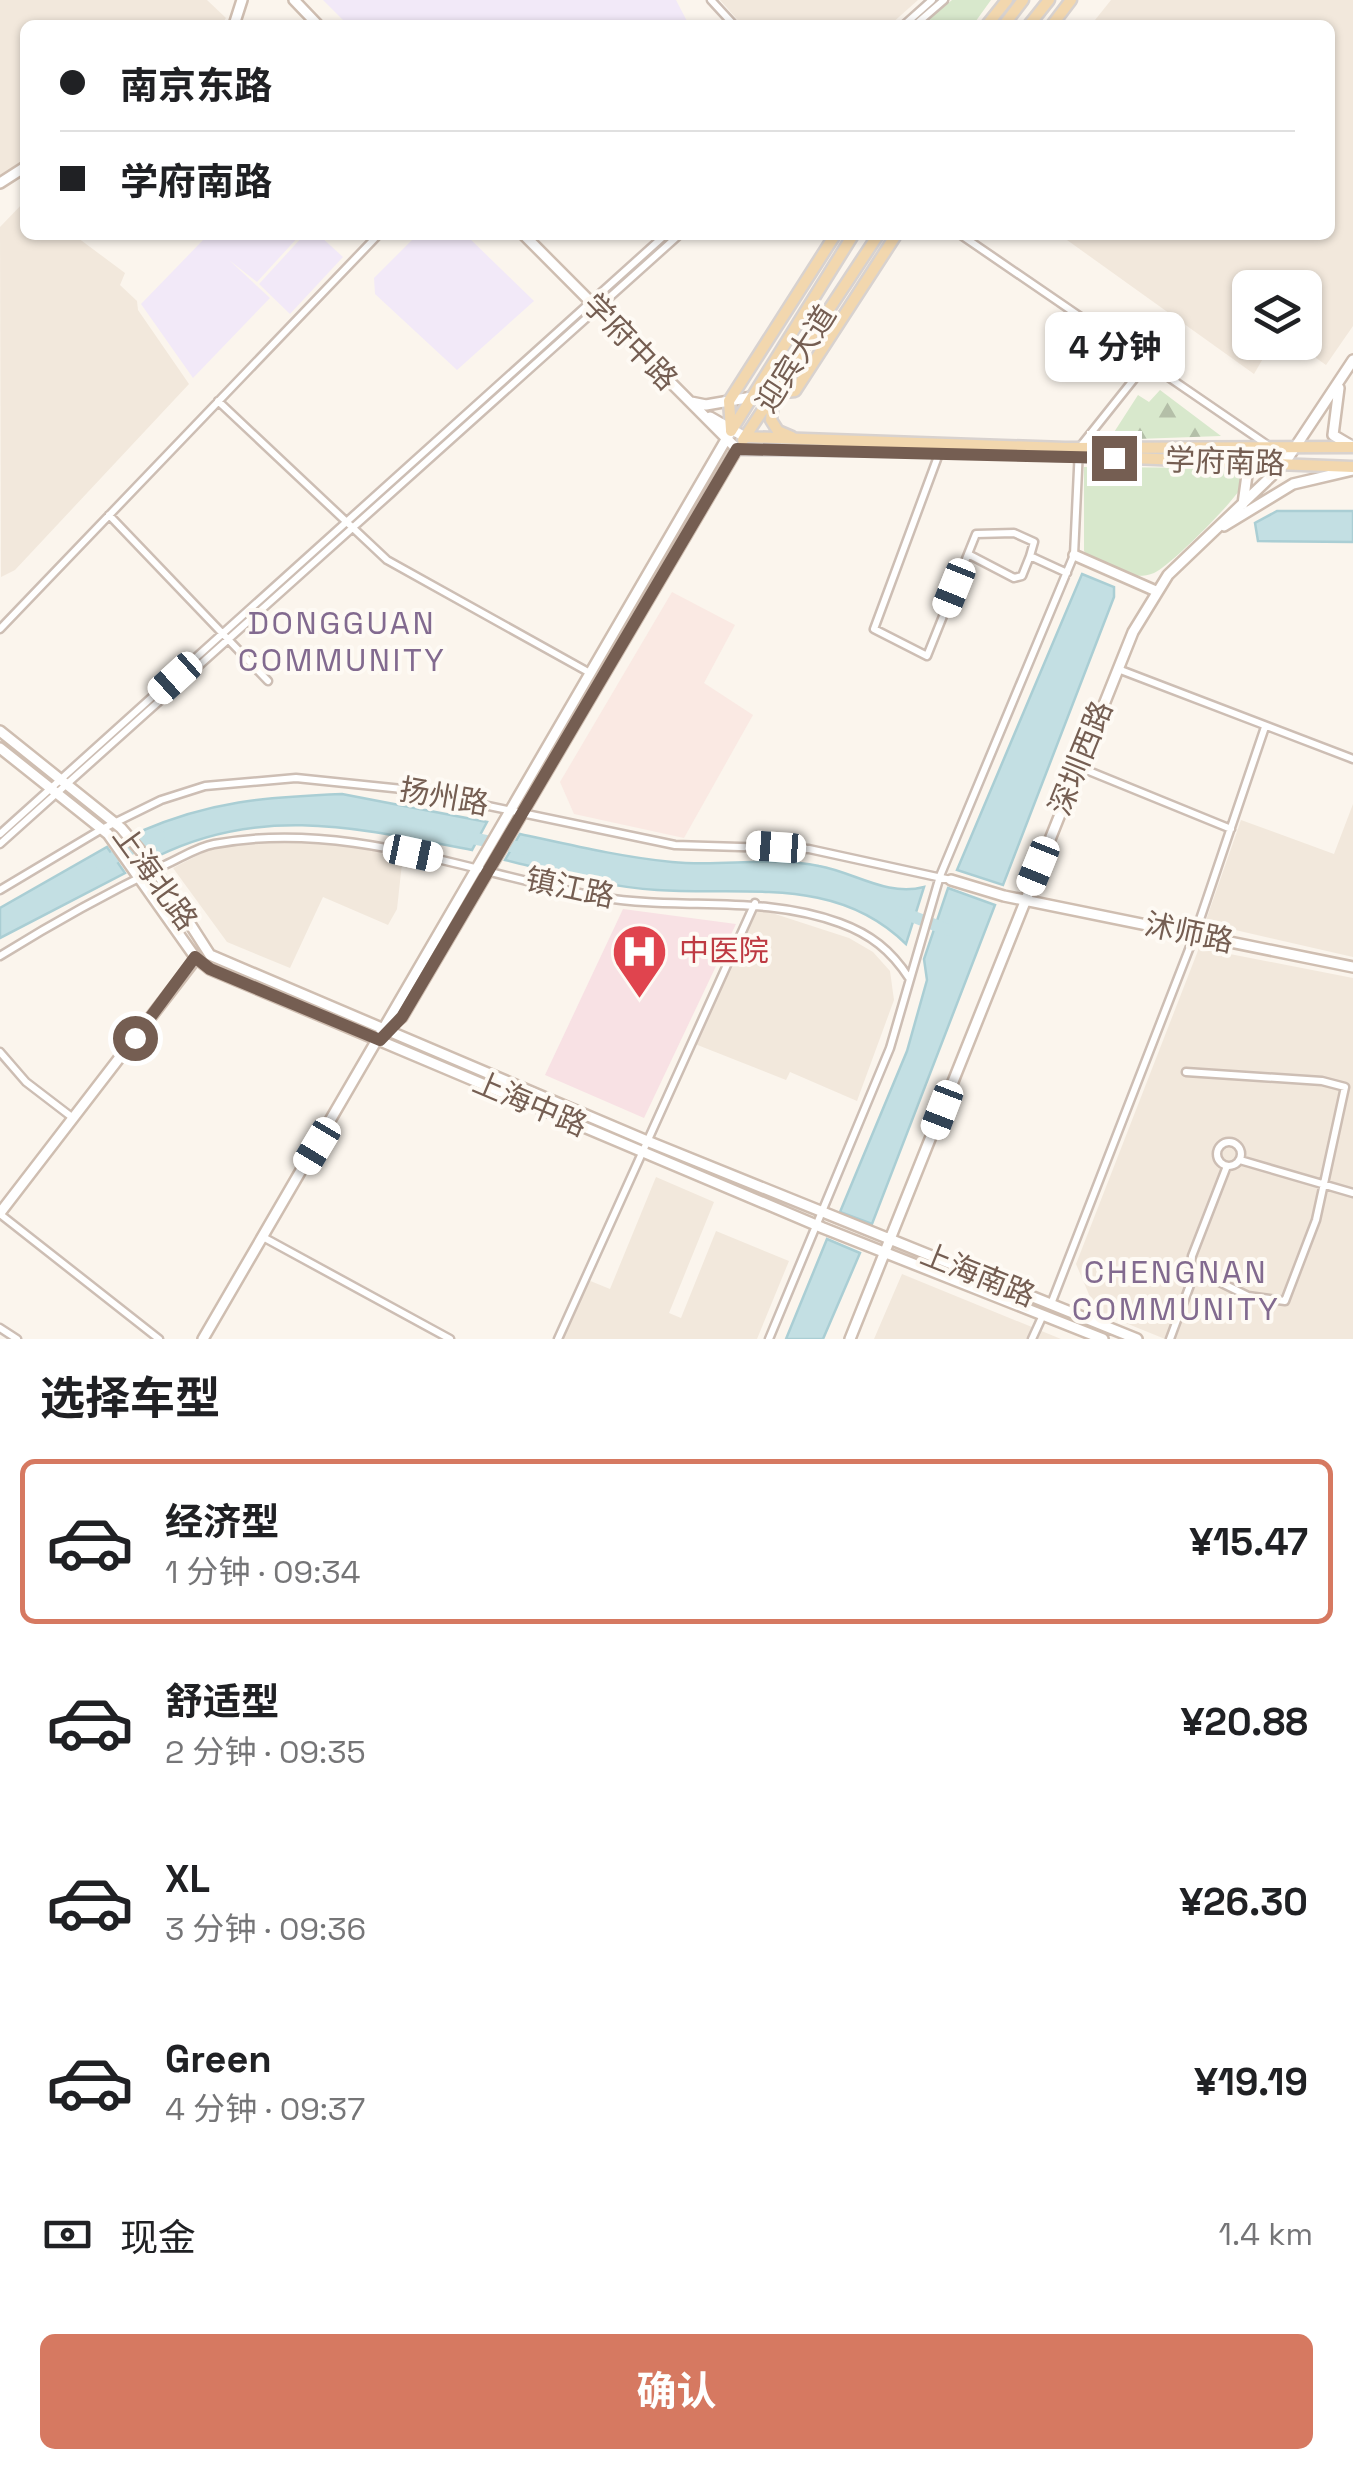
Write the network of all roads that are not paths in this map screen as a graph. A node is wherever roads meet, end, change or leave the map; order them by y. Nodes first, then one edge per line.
1 (294, 0) edge
2 (711, 0) edge
3 (932, 0) edge
4 (944, 0) edge
5 (1007, 0) edge
6 (1023, 0) edge
7 (1049, 0) edge
8 (1071, 0) edge
9 (313, 20) edge
10 (729, 20) edge
11 (910, 20) edge
12 (921, 20) edge
13 (991, 20) edge
14 (1008, 20) edge
15 (1034, 20) edge
16 (1056, 20) edge
17 (373, 240) edge
18 (529, 240) edge
19 (660, 240) edge
20 (673, 240) edge
21 (832, 240) edge
22 (850, 240) edge
23 (875, 240) edge
24 (893, 240) edge
25 (968, 240) edge
26 (594, 305) junction
27 (1353, 360) edge
28 (1146, 364) junction
29 (1342, 376) junction
30 (774, 394) junction
31 (752, 397) junction
32 (218, 401) junction
33 (688, 401) junction
34 (729, 401) junction
35 (729, 435) junction
36 (745, 436) junction
37 (798, 439) junction
38 (1270, 447) junction
39 (1296, 447) junction
40 (1353, 447) edge
41 (737, 449) junction
42 (940, 451) junction
43 (1079, 452) junction
44 (1229, 463) junction
45 (1284, 464) junction
46 (1353, 468) edge
47 (1243, 504) junction
48 (109, 516) junction
49 (351, 523) junction
50 (1212, 531) junction
51 (968, 554) junction
52 (1074, 555) junction
53 (1030, 556) junction
54 (1066, 573) junction
55 (1156, 591) junction
56 (0, 629) edge
57 (226, 637) junction
58 (1117, 669) junction
59 (590, 673) junction
60 (268, 681) dead end
61 (1265, 727) junction
62 (0, 731) edge
63 (0, 748) edge
64 (1353, 759) edge
65 (1078, 766) junction
66 (64, 782) junction
67 (53, 790) junction
68 (510, 809) junction
69 (524, 812) junction
70 (118, 825) junction
71 (1230, 829) junction
72 (105, 832) junction
73 (0, 834) edge
74 (0, 844) edge
75 (479, 862) junction
76 (492, 866) junction
77 (153, 867) junction
78 (139, 874) junction
79 (940, 876) junction
80 (951, 880) joint
81 (0, 890) edge
82 (1024, 899) junction
83 (755, 904) junction
84 (1194, 934) junction
85 (210, 955) junction
86 (0, 956) edge
87 (195, 957) junction
88 (1353, 967) edge
89 (909, 978) junction
90 (386, 1029) junction
91 (380, 1040) junction
92 (0, 1052) edge
93 (1186, 1072) dead end
94 (74, 1118) junction
95 (645, 1146) junction
96 (1240, 1160) junction
97 (1228, 1166) junction
98 (1323, 1187) junction
99 (1353, 1193) edge
100 (0, 1214) edge
101 (826, 1214) junction
102 (821, 1227) junction
103 (874, 1234) joint
104 (263, 1237) junction
105 (891, 1240) junction
106 (869, 1246) joint
107 (886, 1253) junction
108 (1191, 1268) junction
109 (1050, 1304) junction
110 (1043, 1315) junction
111 (0, 1328) edge
112 (16, 1339) edge
113 (159, 1339) edge
114 (204, 1339) edge
115 (450, 1339) edge
116 (558, 1339) edge
117 (769, 1339) edge
118 (850, 1339) edge
119 (1032, 1339) edge
120 (1101, 1339) edge
121 (1137, 1339) edge
122 (1170, 1339) edge

1 - 9 main road
2 - 10 street
3 - 11 street
4 - 12 street
5 - 13 main road
6 - 14 main road
7 - 15 main road
8 - 16 main road
17 - 32 street
18 - 26 main road, 学府中路
19 - 26 street
20 - 26 street
21 - 34 main road
22 - 31 main road, 迎宾大道
23 - 30 main road, 迎宾大道
24 - 30 main road
25 - 28 street
26 - 33 main road, 学府中路
26 - 49 street
27 - 29 main road, 深圳西路
28 - 38 street
28 - 43 street
29 - 39 main road, 深圳西路
29 - 40 main road
30 - 36 main road, 迎宾大道
30 - 37 main road
31 - 34 main road
31 - 35 main road, 迎宾大道
32 - 48 street
32 - 49 street
33 - 34 main road
33 - 35 main road, 学府中路
34 - 35 main road
35 - 36 main road
35 - 41 main road
35 - 59 main road, 迎宾大道
36 - 37 main road, 学府南路
36 - 41 main road, 迎宾大道
37 - 43 main road, 学府南路
38 - 39 main road, 学府南路
38 - 43 main road, 学府南路
39 - 40 main road, 学府南路
39 - 45 main road, 深圳西路
41 - 42 main road, 学府南路
41 - 69 main road, 迎宾大道
42 - 43 main road, 学府南路
42 - 51 street
43 - 44 main road, 学府南路
43 - 52 street
44 - 45 main road, 学府南路
44 - 47 main road
45 - 46 main road, 学府南路
45 - 47 main road, 深圳西路
46 - 50 main road
47 - 50 main road, 深圳西路
48 - 56 street
48 - 57 street
49 - 57 street
49 - 59 street
50 - 55 main road, 深圳西路
51 - 53 street
51 - 53 street
52 - 54 street
52 - 55 main road
53 - 54 street
54 - 79 street
55 - 58 main road, 深圳西路
57 - 60 street
57 - 66 street
58 - 61 street
58 - 65 main road, 深圳西路
59 - 68 main road, 迎宾大道
61 - 64 street
61 - 71 street
62 - 66 main road, 上海北路
63 - 67 main road, 上海北路
65 - 71 street
65 - 82 main road, 深圳西路
66 - 67 street
66 - 70 main road, 上海北路
67 - 72 main road, 上海北路
67 - 73 street
67 - 74 street
68 - 69 street, 扬州路
68 - 70 street, 扬州路
68 - 75 main road, 迎宾大道
69 - 76 main road, 迎宾大道
69 - 79 street, 扬州路
70 - 72 street, 扬州路
70 - 77 main road, 上海北路
71 - 84 street
72 - 78 main road, 上海北路
72 - 81 street, 扬州路
75 - 76 street, 镇江路
75 - 77 street, 镇江路
75 - 90 main road, 迎宾大道
76 - 83 street, 镇江路
76 - 90 main road, 迎宾大道
77 - 78 street, 镇江路
77 - 85 main road, 上海北路
78 - 86 street, 镇江路
78 - 87 main road, 上海北路
79 - 80 street, 扬州路
79 - 89 street
80 - 82 main road, 扬州路
82 - 84 main road, 沭师路
82 - 105 main road, 深圳西路
83 - 89 street, 镇江路
83 - 95 street
84 - 88 main road, 沭师路
84 - 109 street
85 - 87 main road
85 - 90 main road, 上海中路
87 - 91 main road, 上海中路
87 - 94 main road
89 - 101 street
90 - 91 main road
90 - 95 main road, 上海中路
91 - 95 main road, 上海中路
91 - 104 main road
92 - 94 street
93 - 98 street
94 - 100 main road
95 - 101 main road, 上海中路
95 - 102 main road, 上海中路
95 - 116 street
96 - 97 street
96 - 97 street
96 - 98 street
97 - 108 street
98 - 99 street
98 - 108 street
100 - 113 street
101 - 102 street
101 - 103 main road, 上海中路
102 - 106 main road, 上海中路
102 - 117 street
103 - 105 main road, 上海南路
104 - 114 main road
104 - 115 street
105 - 107 main road, 深圳西路
105 - 109 main road, 上海南路
106 - 107 main road, 上海南路
107 - 110 main road, 上海南路
107 - 118 main road, 深圳西路
108 - 122 street
109 - 121 main road, 上海南路
110 - 119 street
110 - 120 main road, 上海南路
111 - 112 street

